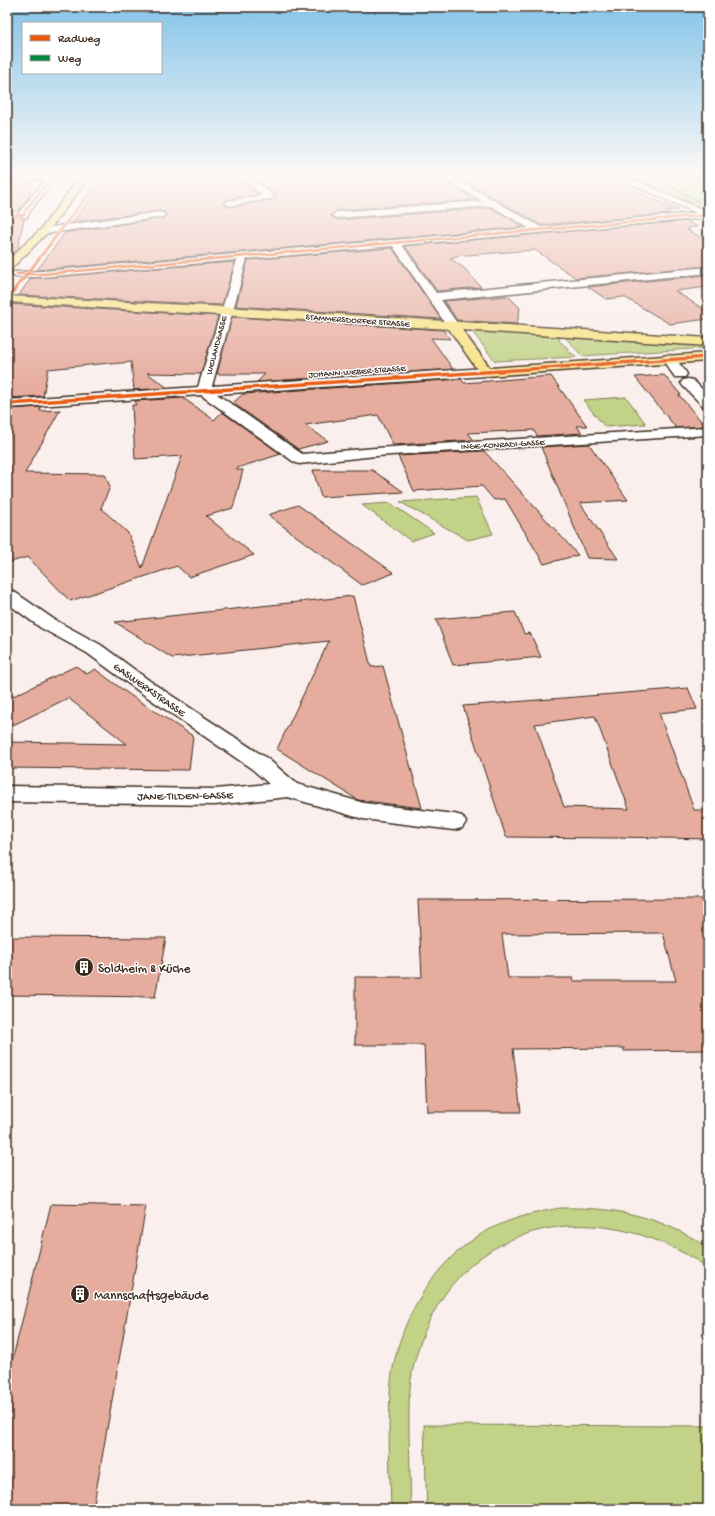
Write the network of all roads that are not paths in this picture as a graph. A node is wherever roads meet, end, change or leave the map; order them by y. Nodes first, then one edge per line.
1 (31, 245) edge
2 (33, 245) edge
3 (365, 245) edge
4 (397, 245) edge
5 (243, 256) junction
6 (7, 267) edge
7 (708, 270) edge
8 (17, 274) junction
9 (7, 288) edge
10 (433, 297) junction
11 (7, 299) edge
12 (226, 311) junction
13 (453, 326) junction
14 (708, 342) edge
15 (708, 357) edge
16 (668, 359) junction
17 (486, 372) junction
18 (204, 391) junction
19 (708, 403) edge
20 (7, 404) edge
21 (708, 431) edge
22 (7, 595) edge
23 (289, 789) junction
24 (7, 794) edge
25 (454, 822) dead end

1 - 6 main road
2 - 8 main road
3 - 5 street
4 - 10 street
5 - 8 street
5 - 12 street, WEILANDGASSE
7 - 10 street
8 - 9 main road
10 - 13 street
11 - 12 main road, STAMMERSDORFER STRASSE
12 - 13 main road, STAMMERSDORFER STRASSE
12 - 18 street, WEILANDGASSE
13 - 14 main road, STAMMERSDORFER STRASSE
13 - 17 main road
15 - 16 main road, JOHANN-WEBER-STRASSE
16 - 17 main road, JOHANN-WEBER-STRASSE
16 - 19 street
17 - 18 street, JOHANN-WEBER-STRASSE
18 - 20 street, JOHANN-WEBER-STRASSE
18 - 21 street, INGE-KONRADI-GASSE
22 - 23 street, GASWERKSTRASSE
23 - 24 street, JANE-TILDEN-GASSE
23 - 25 street, JANE-TILDEN-GASSE

